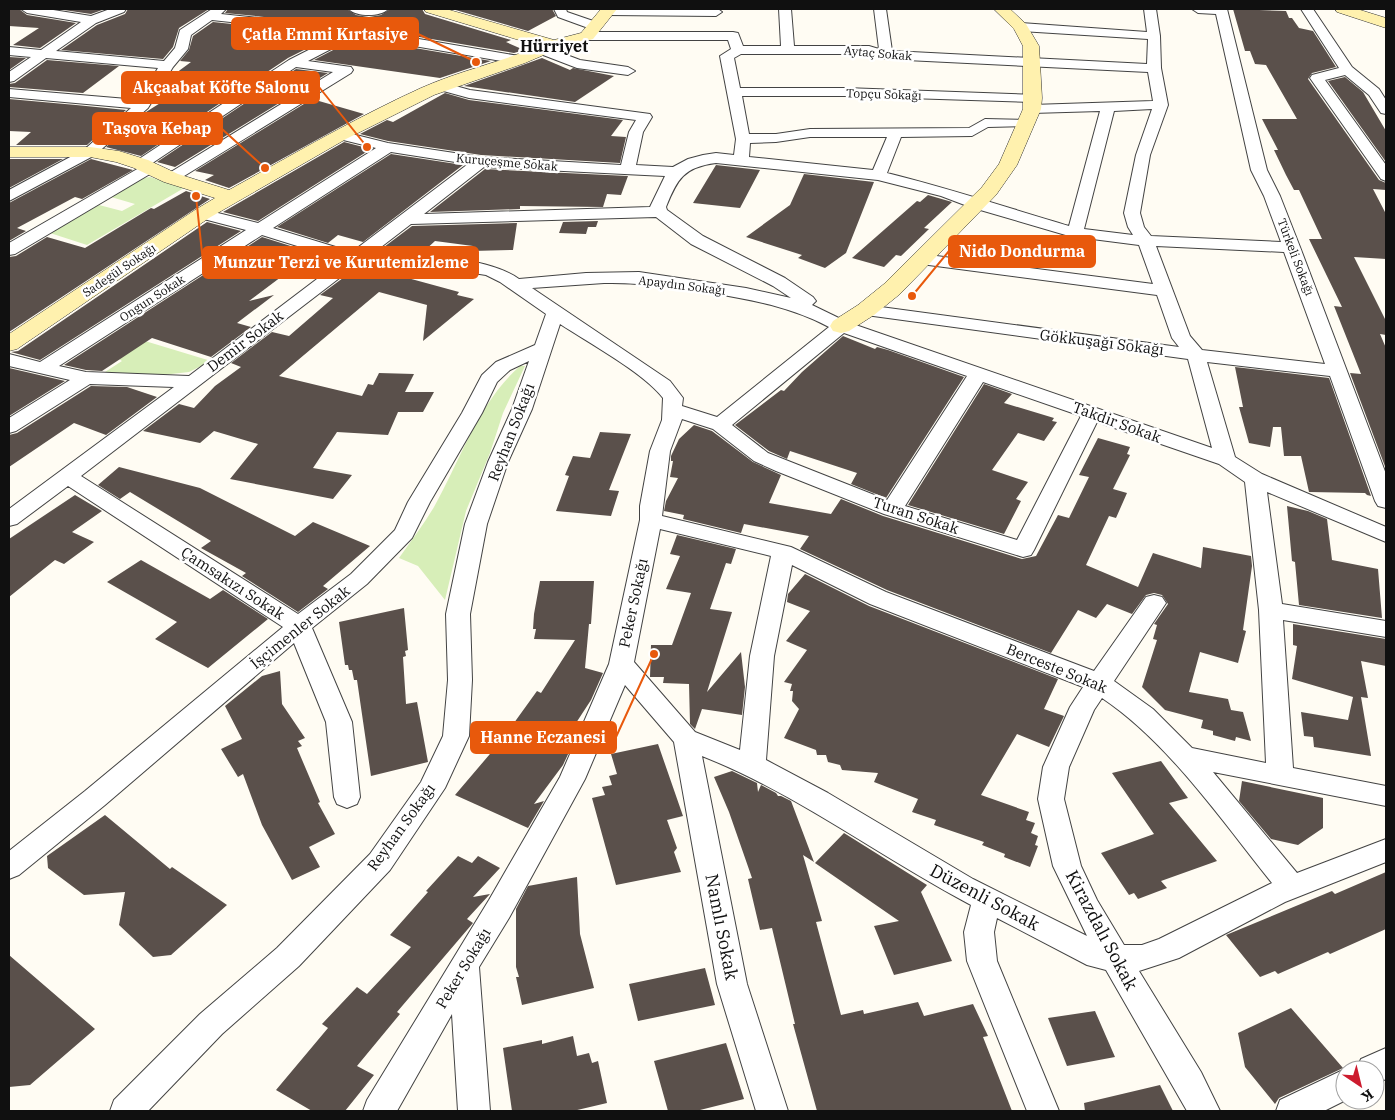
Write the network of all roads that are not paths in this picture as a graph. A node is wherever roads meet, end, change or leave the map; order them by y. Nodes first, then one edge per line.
1 (27, 9) edge
2 (120, 9) edge
3 (220, 9) edge
4 (355, 9) edge
5 (382, 9) edge
6 (435, 9) edge
7 (560, 9) edge
8 (785, 9) edge
9 (880, 9) edge
10 (1001, 9) edge
11 (1150, 9) edge
12 (1198, 9) edge
13 (1307, 9) edge
14 (1342, 9) edge
15 (609, 10) edge
16 (1221, 10) edge
17 (716, 12) dead end
18 (208, 16) junction
19 (92, 20) junction
20 (1386, 23) edge
21 (1021, 27) junction
22 (591, 31) junction
23 (354, 32) junction
24 (1154, 36) junction
25 (548, 48) junction
26 (788, 49) junction
27 (9, 51) edge
28 (44, 53) junction
29 (733, 53) junction
30 (886, 54) junction
31 (519, 60) junction
32 (1030, 62) junction
33 (294, 63) junction
34 (167, 65) junction
35 (1154, 68) junction
36 (1347, 70) junction
37 (628, 71) dead end
38 (9, 78) edge
39 (441, 86) junction
40 (734, 92) junction
41 (9, 94) edge
42 (1384, 103) edge
43 (143, 105) junction
44 (1161, 105) junction
45 (1108, 106) junction
46 (1031, 110) junction
47 (896, 132) junction
48 (340, 135) junction
49 (743, 139) junction
50 (388, 147) junction
51 (9, 152) edge
52 (90, 152) junction
53 (741, 160) junction
54 (480, 162) junction
55 (145, 166) junction
56 (627, 170) junction
57 (676, 172) junction
58 (878, 176) junction
59 (1386, 176) edge
60 (171, 178) junction
61 (9, 196) edge
62 (230, 197) junction
63 (976, 204) junction
64 (660, 212) junction
65 (202, 214) junction
66 (405, 219) junction
67 (260, 229) junction
68 (1075, 233) junction
69 (1146, 240) junction
70 (1292, 247) junction
71 (9, 250) edge
72 (354, 258) junction
73 (920, 260) junction
74 (516, 285) junction
75 (1164, 291) junction
76 (866, 310) junction
77 (815, 312) junction
78 (555, 313) junction
79 (841, 326) junction
80 (9, 344) edge
81 (541, 349) junction
82 (1196, 355) junction
83 (9, 360) edge
84 (43, 368) junction
85 (1339, 371) junction
86 (979, 373) junction
87 (86, 378) junction
88 (190, 382) junction
89 (673, 410) junction
90 (1092, 412) junction
91 (720, 426) junction
92 (9, 427) edge
93 (1226, 460) junction
94 (66, 475) junction
95 (1255, 479) junction
96 (1386, 501) edge
97 (892, 509) junction
98 (9, 519) edge
99 (651, 520) junction
100 (1386, 536) edge
101 (783, 552) junction
102 (1154, 603) dead end
103 (1271, 610) junction
104 (299, 626) junction
105 (1386, 629) edge
106 (621, 664) junction
107 (1100, 684) junction
108 (686, 740) junction
109 (1185, 757) junction
110 (752, 765) junction
111 (1280, 776) junction
112 (1386, 796) edge
113 (347, 797) dead end
114 (1386, 850) edge
115 (9, 867) edge
116 (1293, 888) junction
117 (987, 899) junction
118 (1114, 958) junction
119 (464, 966) junction
120 (1335, 1089) edge
121 (126, 1111) edge
122 (379, 1111) edge
123 (474, 1111) edge
124 (772, 1111) edge
125 (1043, 1111) edge
126 (1204, 1111) edge
127 (1292, 1111) edge

1 - 19 street
2 - 19 street
3 - 18 street
4 - 5 street
6 - 25 street
7 - 22 street
8 - 26 street
9 - 30 street
10 - 21 street
11 - 24 street
12 - 16 street
13 - 36 street
14 - 20 street
15 - 17 street
15 - 22 street
16 - 70 street, Türkeli Sokağı
18 - 23 street
18 - 34 street
19 - 28 street
21 - 24 street
21 - 32 street
22 - 25 street, Sadegül Sokağı
22 - 29 street
23 - 31 street
23 - 33 street
24 - 35 street
25 - 31 street, Sadegül Sokağı
25 - 37 street
26 - 29 street, Aytaç Sokak
26 - 30 street, Aytaç Sokak
27 - 28 street
28 - 34 street
28 - 38 street
29 - 40 street
30 - 32 street, Aytaç Sokak
31 - 39 street, Sadegül Sokağı
32 - 35 street, Aytaç Sokak
32 - 46 street
33 - 55 street
33 - 60 street
34 - 43 street
35 - 44 street
36 - 42 street
36 - 59 street
39 - 48 street, Sadegül Sokağı
39 - 56 street
40 - 46 street, Topçu Sokağı
40 - 49 street
41 - 43 street
43 - 52 street
44 - 45 street
44 - 69 street
45 - 46 street
45 - 68 street
46 - 47 street
46 - 63 street
47 - 49 street
47 - 58 street
48 - 50 street, Kuruçeşme Sokak
48 - 62 street, Sadegül Sokağı
49 - 53 street
50 - 54 street, Kuruçeşme Sokak
50 - 67 street, Ongun Sokak
51 - 52 street
52 - 55 street
52 - 61 street
53 - 57 street
53 - 58 street
54 - 56 street, Kuruçeşme Sokak
54 - 66 street, Demir Sokak
55 - 60 street
55 - 71 street
56 - 57 street, Kuruçeşme Sokak
57 - 64 street
58 - 63 street
60 - 62 street
62 - 65 street, Sadegül Sokağı
63 - 68 street
63 - 73 street
64 - 66 street
64 - 77 street
65 - 67 street
65 - 80 street, Sadegül Sokağı
66 - 72 street, Demir Sokak
67 - 72 street
67 - 84 street, Ongun Sokak
68 - 69 street
69 - 70 street
69 - 75 street
70 - 85 street, Türkeli Sokağı
72 - 74 street
72 - 88 street, Demir Sokak
73 - 75 street
73 - 76 street
74 - 77 street, Apaydın Sokağı
74 - 78 street
75 - 82 street
76 - 79 street
76 - 82 street, Gökkuşağı Sokağı
77 - 79 street, Apaydın Sokağı
78 - 81 street, Reyhan Sokağı
78 - 89 street
79 - 86 street, Takdir Sokak
79 - 91 street
81 - 104 street, İşçimenler Sokak
81 - 121 street, Reyhan Sokağı
82 - 85 street, Gökkuşağı Sokağı
82 - 93 street
83 - 84 street
84 - 87 street
85 - 96 street, Türkeli Sokağı
86 - 90 street, Takdir Sokak
86 - 97 street
87 - 88 street
87 - 92 street
88 - 94 street, Demir Sokak
89 - 91 street, Turan Sokak
89 - 99 street, Peker Sokağı
90 - 93 street, Takdir Sokak
90 - 97 street, Turan Sokak
91 - 97 street, Turan Sokak
93 - 95 street, Takdir Sokak
94 - 98 street, Demir Sokak
94 - 104 street, Çamsakızı Sokak
95 - 100 street, Takdir Sokak
95 - 103 street
99 - 101 street, Berceste Sokak
99 - 106 street, Peker Sokağı
101 - 107 street, Berceste Sokak
101 - 110 street
102 - 107 street, Kirazdalı Sokak
103 - 105 street
103 - 111 street
104 - 113 street, Çamsakızı Sokak
104 - 115 street, İşçimenler Sokak
106 - 108 street, Düzenli Sokak
106 - 119 street, Peker Sokağı
107 - 109 street, Berceste Sokak
107 - 118 street, Kirazdalı Sokak
108 - 110 street, Düzenli Sokak
108 - 124 street, Namlı Sokak
109 - 111 street
109 - 116 street, Berceste Sokak
110 - 117 street, Düzenli Sokak
111 - 112 street
114 - 116 street, Düzenli Sokak
116 - 118 street, Düzenli Sokak
117 - 118 street, Düzenli Sokak
117 - 125 street
118 - 126 street, Kirazdalı Sokak
119 - 122 street, Peker Sokağı
119 - 123 street
120 - 127 street

